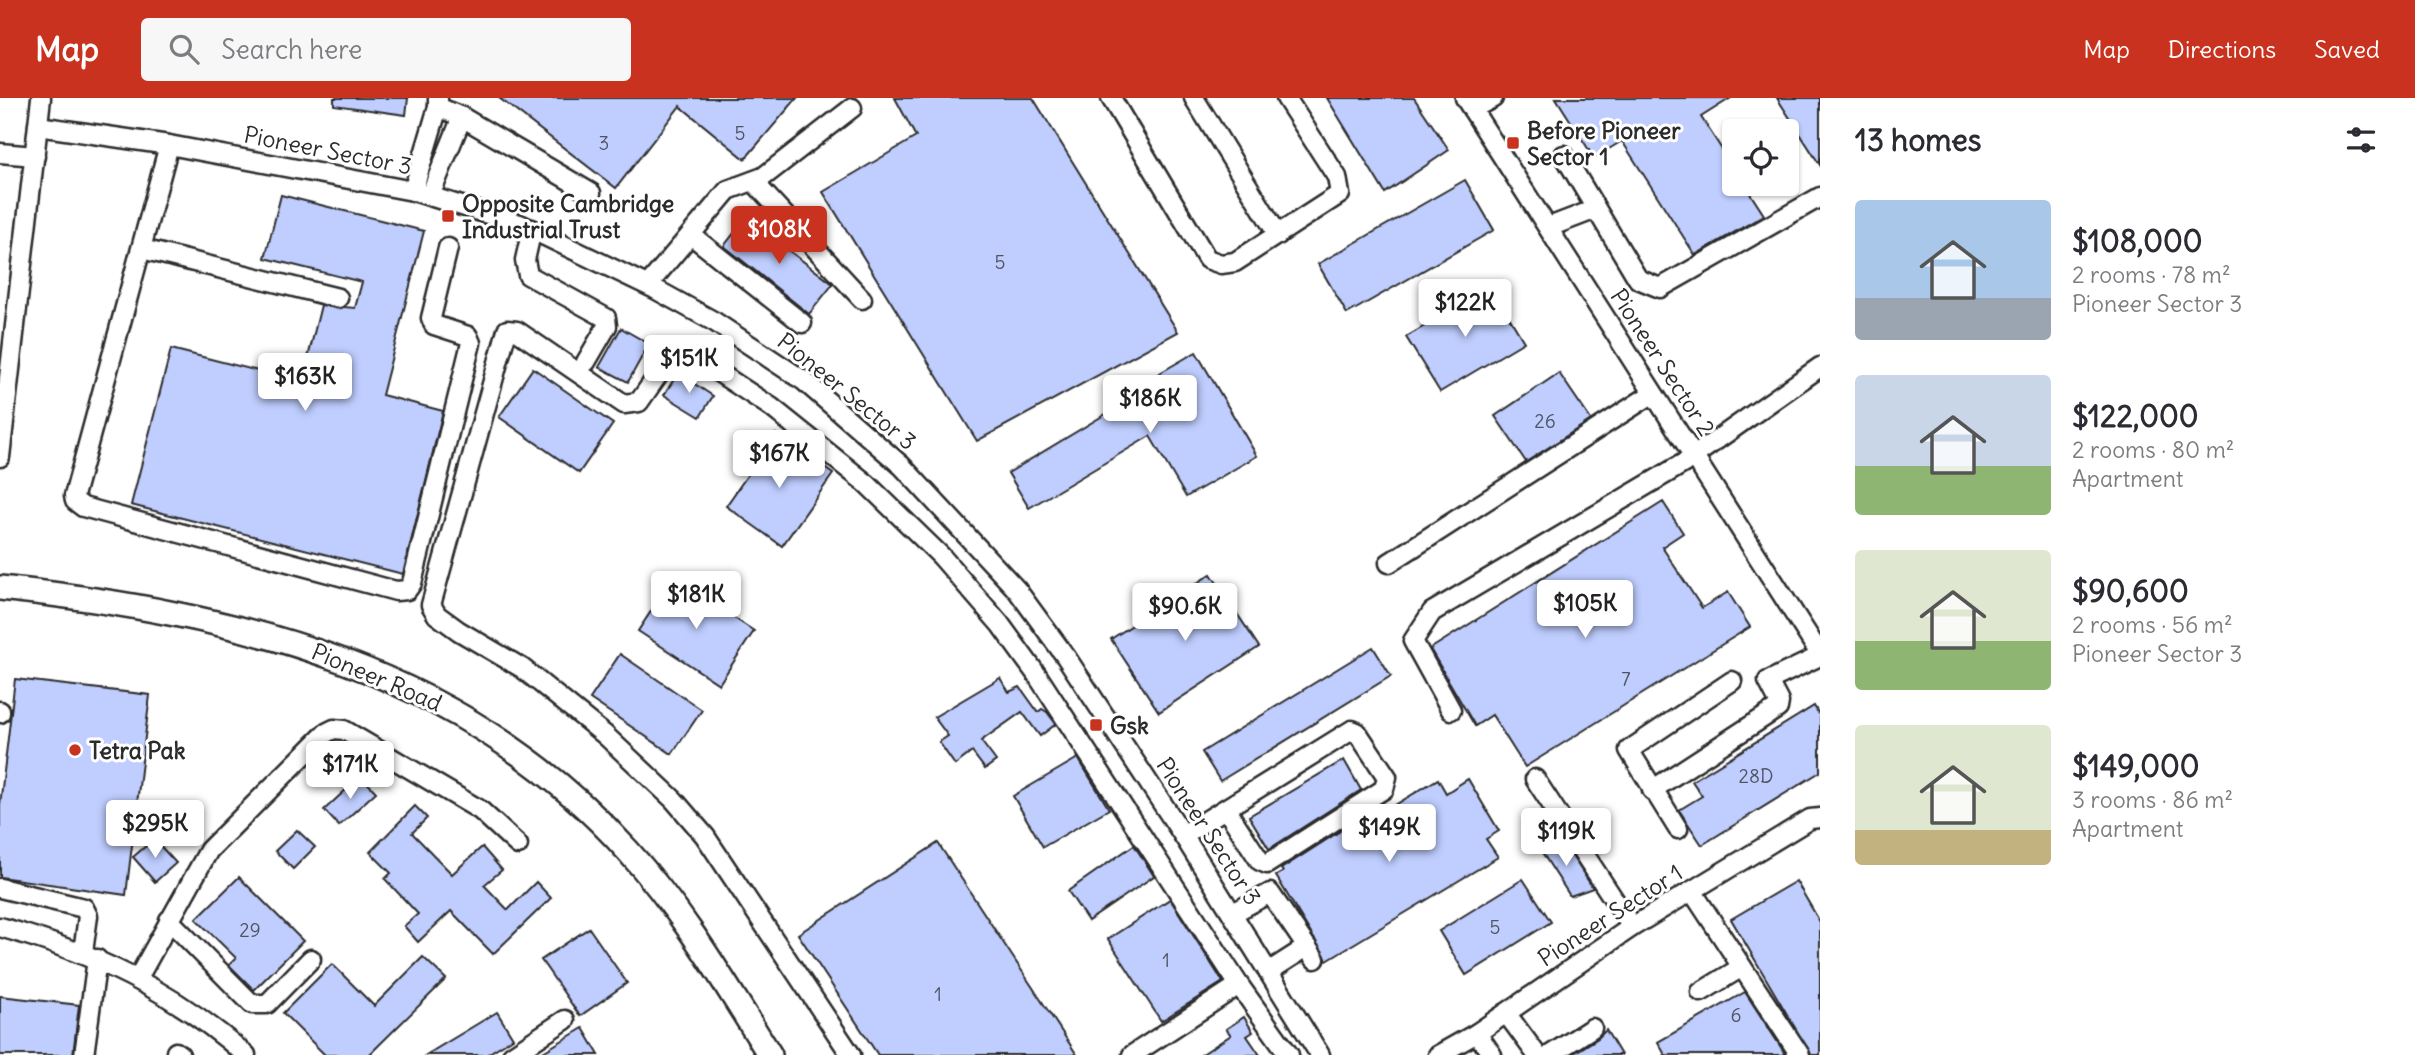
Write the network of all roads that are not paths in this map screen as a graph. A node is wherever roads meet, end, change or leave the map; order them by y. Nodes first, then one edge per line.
1 (41, 98) edge
2 (1111, 98) edge
3 (1194, 98) edge
4 (1286, 98) edge
5 (1493, 98) edge
6 (438, 102) edge
7 (1468, 104) edge
8 (852, 108) dead end
9 (462, 117) junction
10 (38, 126) junction
11 (169, 145) junction
12 (0, 153) edge
13 (1564, 155) dead end
14 (35, 156) junction
15 (753, 181) junction
16 (591, 193) dead end
17 (421, 194) junction
18 (1820, 197) edge
19 (1596, 209) junction
20 (1549, 227) junction
21 (532, 229) junction
22 (691, 234) junction
23 (1278, 235) junction
24 (448, 248) dead end
25 (142, 249) junction
26 (648, 285) junction
27 (338, 298) dead end
28 (862, 299) dead end
29 (802, 323) dead end
30 (586, 362) dead end
31 (1820, 367) edge
32 (3, 387) edge
33 (1652, 394) junction
34 (1695, 455) junction
35 (0, 457) edge
36 (1389, 564) dead end
37 (0, 588) edge
38 (1820, 655) edge
39 (1732, 681) dead end
40 (1451, 710) dead end
41 (1535, 779) dead end
42 (1652, 790) junction
43 (1226, 809) junction
44 (1816, 814) edge
45 (1678, 829) dead end
46 (1184, 835) junction
47 (518, 845) dead end
48 (0, 888) edge
49 (1692, 891) junction
50 (1233, 913) junction
51 (169, 920) junction
52 (0, 927) edge
53 (1633, 928) junction
54 (90, 955) junction
55 (311, 959) dead end
56 (1742, 967) junction
57 (1268, 972) junction
58 (138, 978) junction
59 (1239, 985) junction
60 (1701, 992) dead end
61 (1506, 1013) junction
62 (565, 1020) dead end
63 (1592, 1028) dead end
64 (1477, 1033) junction
65 (84, 1055) edge
66 (246, 1055) edge
67 (512, 1055) edge
68 (770, 1055) edge
69 (850, 1055) edge
70 (1132, 1055) edge
71 (1289, 1055) edge
72 (1320, 1055) edge
73 (1438, 1055) edge
74 (1492, 1055) edge
75 (1537, 1055) edge
76 (1550, 1055) edge
77 (1800, 1055) edge

1 - 10 street
2 - 23 street
3 - 23 street
4 - 23 street
5 - 7 street
6 - 9 street
6 - 17 street
7 - 20 street, Pioneer Sector 2
8 - 15 street
9 - 16 street
9 - 17 street
10 - 11 street, Pioneer Sector 3
10 - 14 street
11 - 17 street, Pioneer Sector 3
11 - 25 street
12 - 14 street
13 - 19 street
14 - 32 street
15 - 22 street
15 - 28 street
17 - 21 street, Pioneer Sector 3
18 - 19 street
19 - 20 street
20 - 33 street, Pioneer Sector 2
21 - 26 street, Pioneer Sector 3
21 - 30 street
22 - 26 street
22 - 29 street
24 - 25 street
25 - 27 street
26 - 46 street, Pioneer Sector 3
31 - 34 street
32 - 35 street
33 - 34 street, Pioneer Sector 2
33 - 36 street
34 - 38 street, Pioneer Sector 2
34 - 40 street
37 - 68 main road, Pioneer Road
38 - 42 street
39 - 42 street
41 - 53 street
42 - 45 street
43 - 43 street
43 - 46 street
44 - 49 street, Pioneer Sector 1
46 - 50 street, Pioneer Sector 3
47 - 51 street
48 - 54 street
49 - 53 street, Pioneer Sector 1
49 - 56 street
50 - 57 street, Pioneer Sector 3
50 - 57 street
51 - 55 street
51 - 58 street
52 - 54 street
53 - 61 street, Pioneer Sector 1
54 - 58 street
54 - 65 street
56 - 60 street
56 - 77 street
57 - 72 street, Pioneer Sector 3
58 - 66 street
59 - 69 street
59 - 70 street
59 - 71 street
61 - 64 street, Pioneer Sector 1
61 - 75 street
62 - 67 street
63 - 76 street
64 - 73 street, Pioneer Sector 1
64 - 74 street

